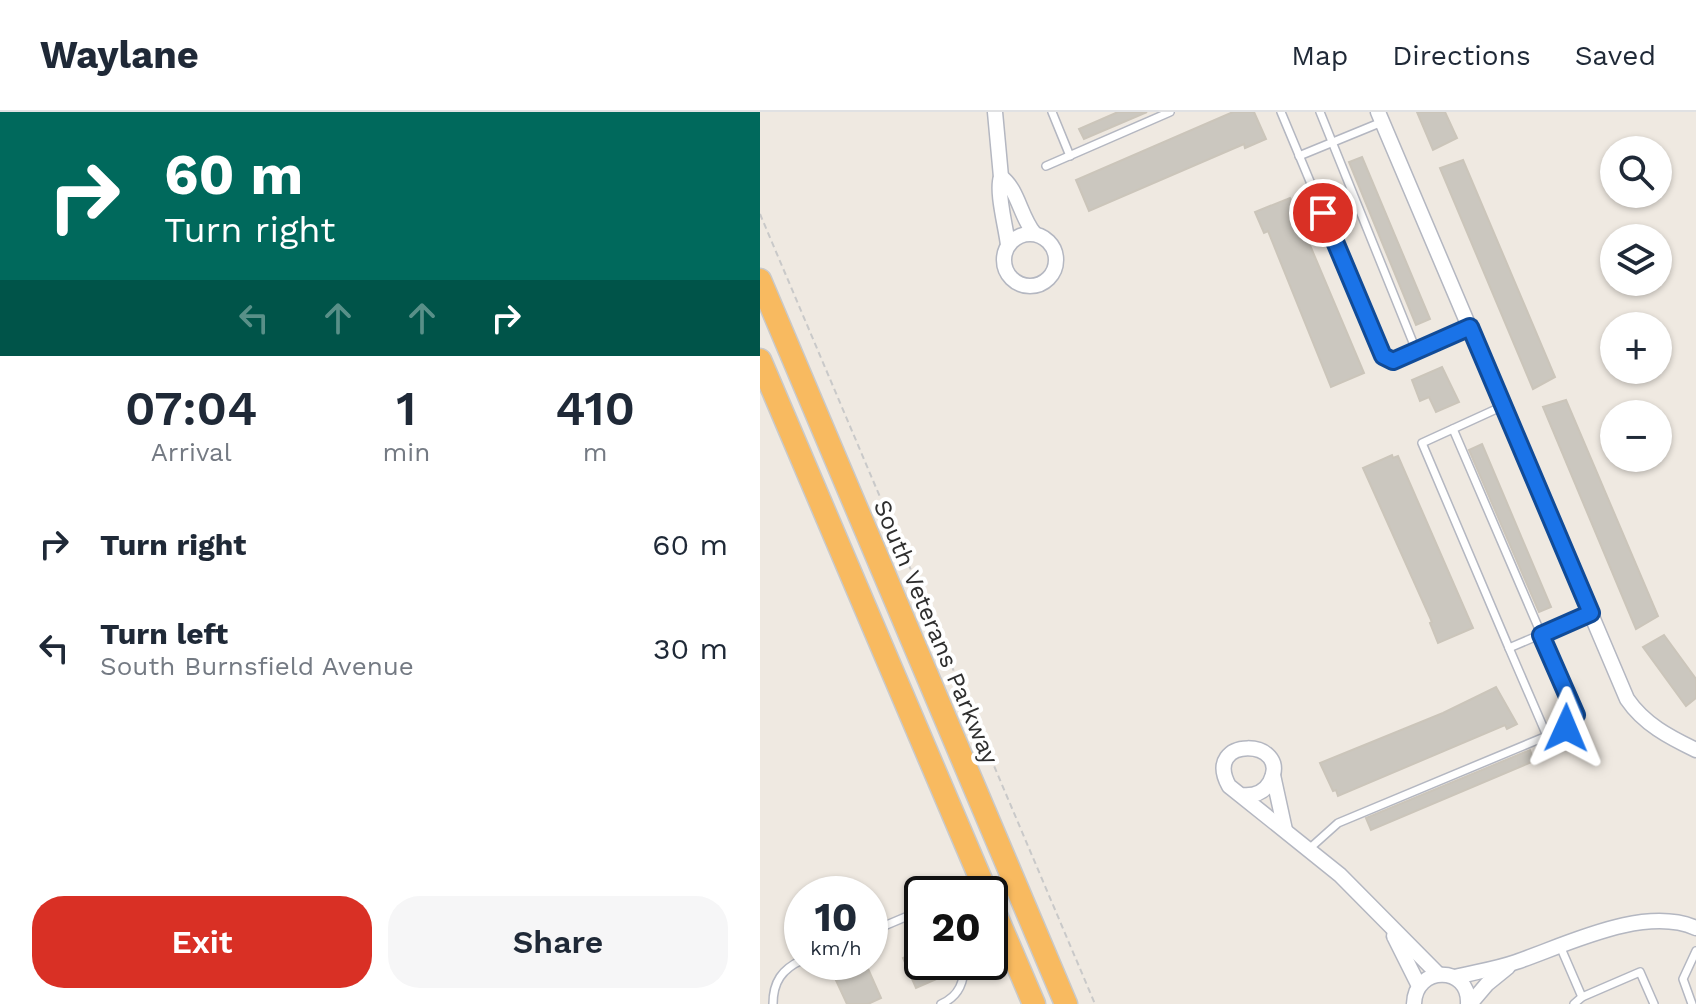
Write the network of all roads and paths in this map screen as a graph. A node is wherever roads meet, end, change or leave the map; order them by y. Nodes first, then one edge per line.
1 (1052, 112) edge
2 (1170, 112) edge
3 (1281, 112) edge
4 (1320, 112) edge
5 (998, 113) edge
6 (1380, 117) edge
7 (1332, 142) junction
8 (1070, 156) junction
9 (1299, 156) junction
10 (1046, 166) dead end
11 (1001, 177) junction
12 (760, 214) edge
13 (1034, 233) junction
14 (1008, 245) junction
15 (760, 280) edge
16 (1470, 327) junction
17 (1416, 350) junction
18 (760, 360) edge
19 (1503, 406) junction
20 (1453, 429) junction
21 (1591, 613) junction
22 (1541, 635) junction
23 (1509, 648) junction
24 (1547, 736) junction
25 (1696, 750) edge
26 (1273, 775) junction
27 (1242, 795) junction
28 (1285, 830) junction
29 (1309, 849) junction
30 (980, 876) edge
31 (1391, 928) junction
32 (1696, 928) edge
33 (1008, 943) edge
34 (1560, 946) junction
35 (1696, 951) edge
36 (1512, 964) junction
37 (784, 971) edge
38 (1438, 974) junction
39 (1455, 977) junction
40 (964, 980) edge
41 (1413, 997) edge
42 (1582, 997) junction
43 (773, 1004) edge
44 (941, 1004) edge
45 (1034, 1004) edge
46 (1066, 1004) edge
47 (1095, 1004) edge
48 (1469, 1004) edge
49 (1574, 1004) edge
50 (1654, 1004) edge
51 (1692, 1004) edge

1 - 8 lane
2 - 8 lane
3 - 9 lane
4 - 7 lane
5 - 11 street
6 - 7 lane
6 - 16 street
7 - 9 lane
7 - 17 lane
8 - 10 lane
9 - 17 lane
11 - 13 street
11 - 14 street
12 - 47 path
13 - 14 street
13 - 14 street
15 - 46 highway, South Veterans Parkway
16 - 17 lane
16 - 19 street
18 - 30 highway
19 - 20 lane
19 - 21 street
20 - 22 lane
20 - 23 lane
21 - 22 lane
21 - 25 street
22 - 23 lane
22 - 24 lane
23 - 24 lane
24 - 29 lane
26 - 27 street
26 - 27 street
26 - 28 street
27 - 28 street
28 - 29 street
29 - 31 street
31 - 38 street
31 - 41 street
32 - 34 street
33 - 45 highway
34 - 36 street
34 - 42 lane
35 - 51 lane
36 - 39 street
36 - 48 street
37 - 43 lane
38 - 39 street
38 - 41 street
39 - 48 street
40 - 44 lane
42 - 49 lane
42 - 50 lane

